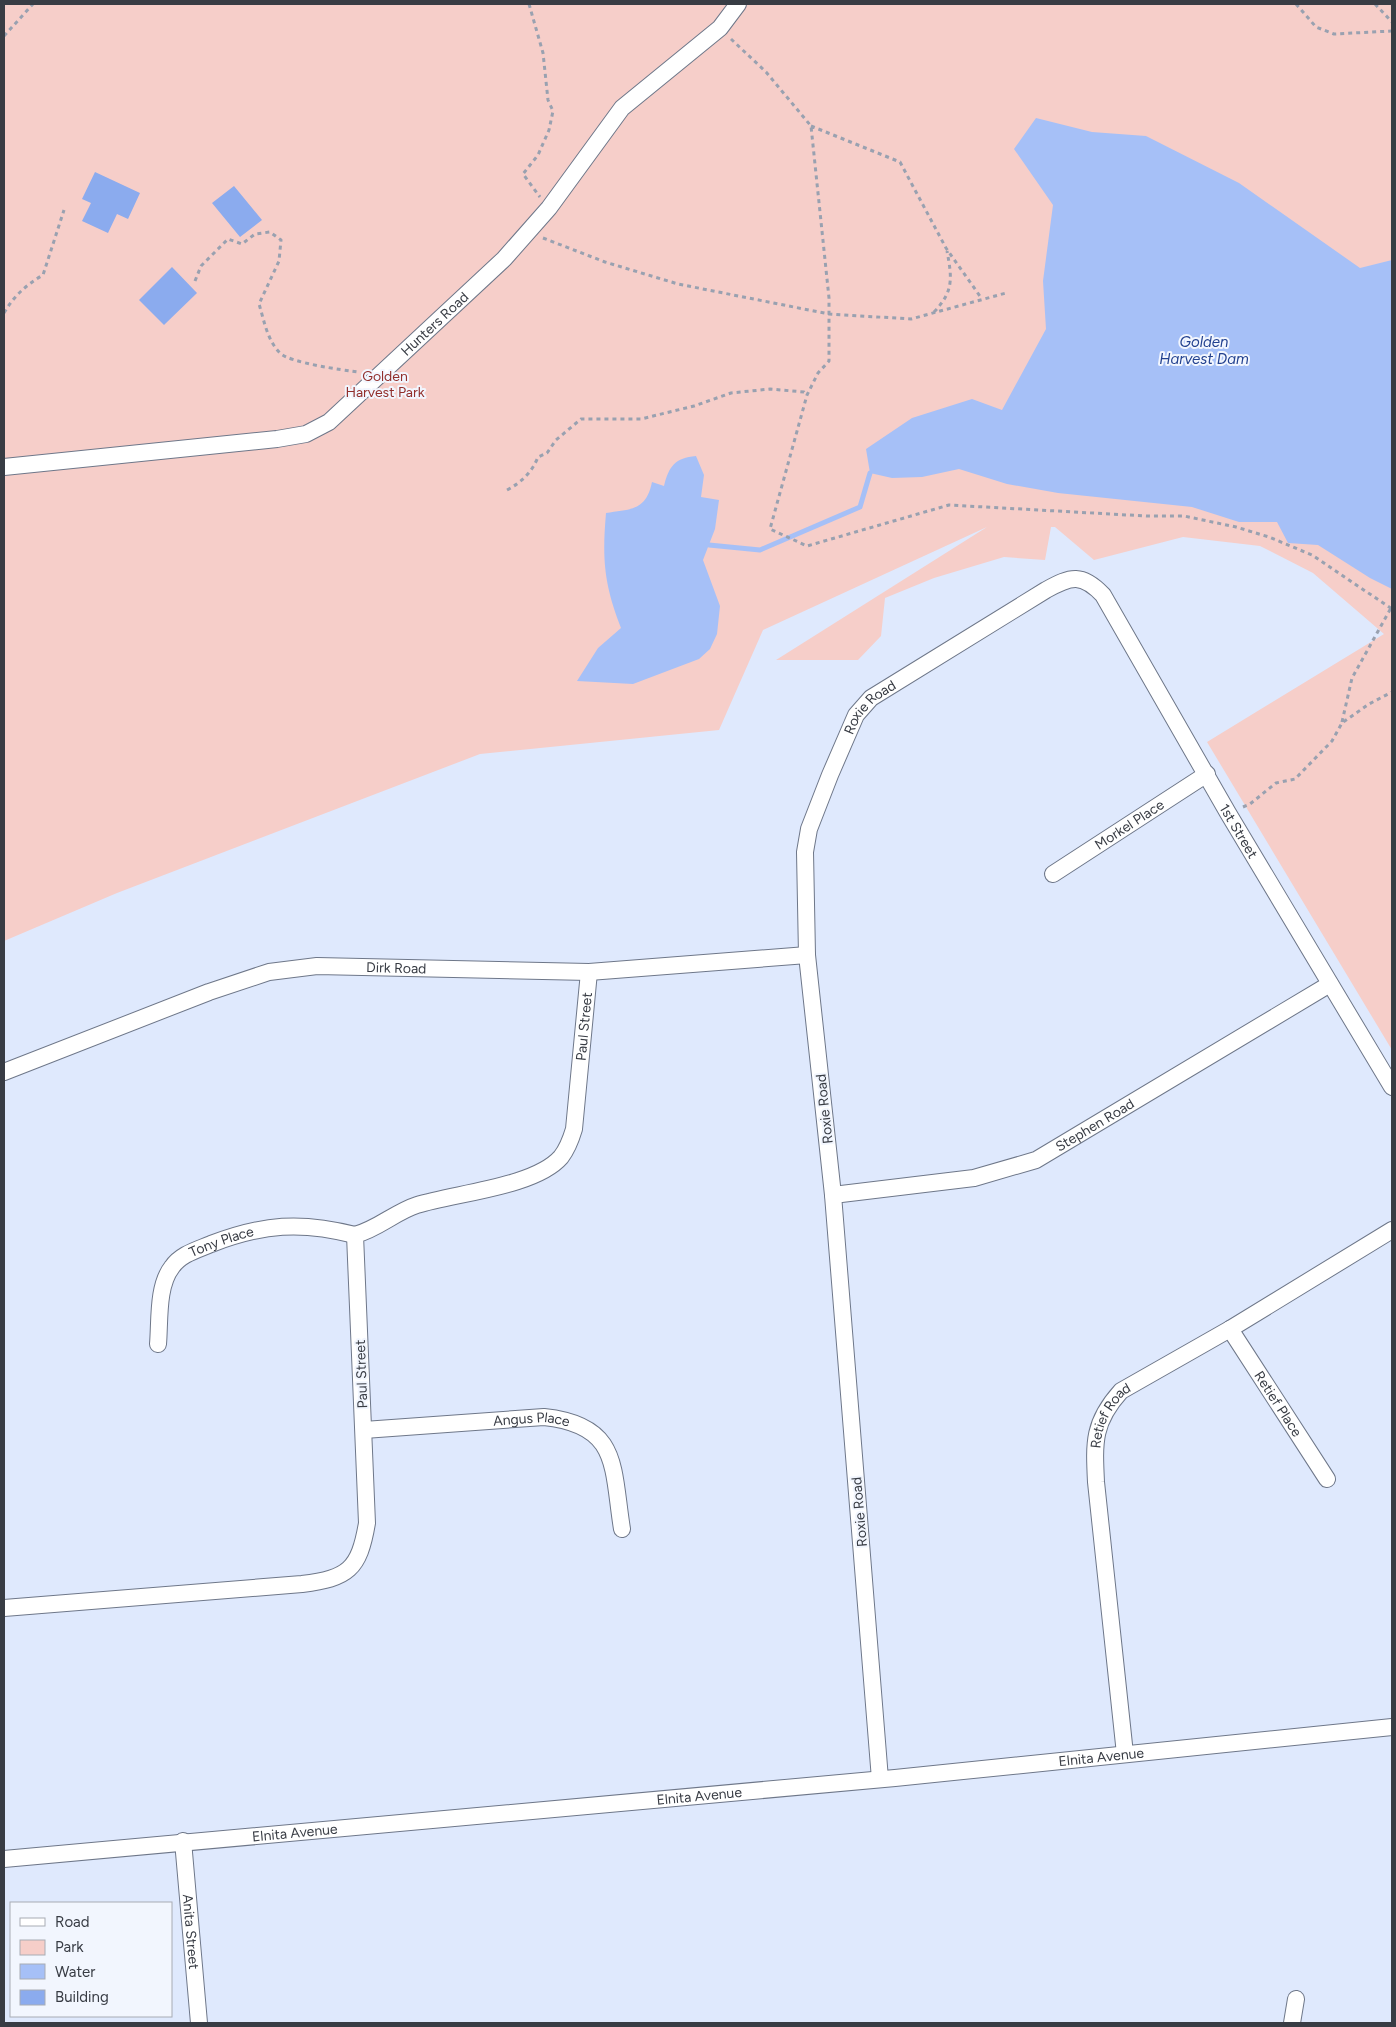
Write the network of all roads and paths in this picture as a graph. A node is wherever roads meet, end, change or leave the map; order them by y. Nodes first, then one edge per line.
1 (33, 4) edge
2 (529, 4) edge
3 (738, 4) edge
4 (1296, 4) edge
5 (1375, 4) edge
6 (1392, 22) edge
7 (720, 28) junction
8 (1392, 31) edge
9 (4, 36) edge
10 (811, 126) junction
11 (549, 208) junction
12 (64, 210) dead end
13 (529, 230) junction
14 (946, 248) junction
15 (195, 281) dead end
16 (1006, 293) dead end
17 (982, 299) junction
18 (4, 313) edge
19 (933, 313) junction
20 (829, 314) junction
21 (379, 374) junction
22 (807, 395) junction
23 (4, 467) edge
24 (507, 490) dead end
25 (1084, 580) joint
26 (1391, 609) edge
27 (1392, 692) edge
28 (1342, 723) junction
29 (1207, 774) junction
30 (1228, 813) junction
31 (1053, 874) dead end
32 (807, 955) junction
33 (589, 972) junction
34 (1330, 984) junction
35 (4, 1072) edge
36 (1392, 1086) edge
37 (833, 1195) junction
38 (1392, 1230) edge
39 (355, 1235) junction
40 (1230, 1329) junction
41 (158, 1344) dead end
42 (364, 1430) junction
43 (1327, 1479) dead end
44 (622, 1529) dead end
45 (4, 1608) edge
46 (1392, 1727) edge
47 (1125, 1754) junction
48 (880, 1779) junction
49 (183, 1841) junction
50 (4, 1859) edge
51 (1296, 1999) dead end
52 (199, 2023) edge
53 (1292, 2023) edge

1 - 9 path
2 - 11 path
3 - 7 street, Hunters Road
4 - 8 path
5 - 6 path
7 - 10 path
7 - 11 street, Hunters Road
10 - 14 path
10 - 20 path
11 - 13 street, Hunters Road
12 - 18 path
13 - 20 path
13 - 21 street, Hunters Road
14 - 17 path
14 - 19 path
15 - 21 path
16 - 17 path
17 - 19 path
19 - 20 path
20 - 22 path
21 - 23 street, Hunters Road
22 - 24 path
22 - 26 path
25 - 29 street, 1st Street
25 - 32 street, Roxie Road
26 - 28 path
27 - 28 path
28 - 30 path
29 - 30 street, 1st Street
29 - 31 street, Morkel Place
30 - 34 street, 1st Street
32 - 33 street, Dirk Road
32 - 37 street, Roxie Road
33 - 35 street, Dirk Road
33 - 39 street, Paul Street
34 - 36 street, 1st Street
34 - 37 street, Stephen Road
37 - 48 street, Roxie Road
38 - 40 street, Retief Road
39 - 41 street, Tony Place
39 - 42 street, Paul Street
40 - 43 street, Retief Place
40 - 47 street, Retief Road
42 - 44 street, Angus Place
42 - 45 street, Paul Street
46 - 47 street, Elnita Avenue
47 - 48 street, Elnita Avenue
48 - 49 street, Elnita Avenue
49 - 50 street, Elnita Avenue
49 - 52 street, Anita Street
51 - 53 street

